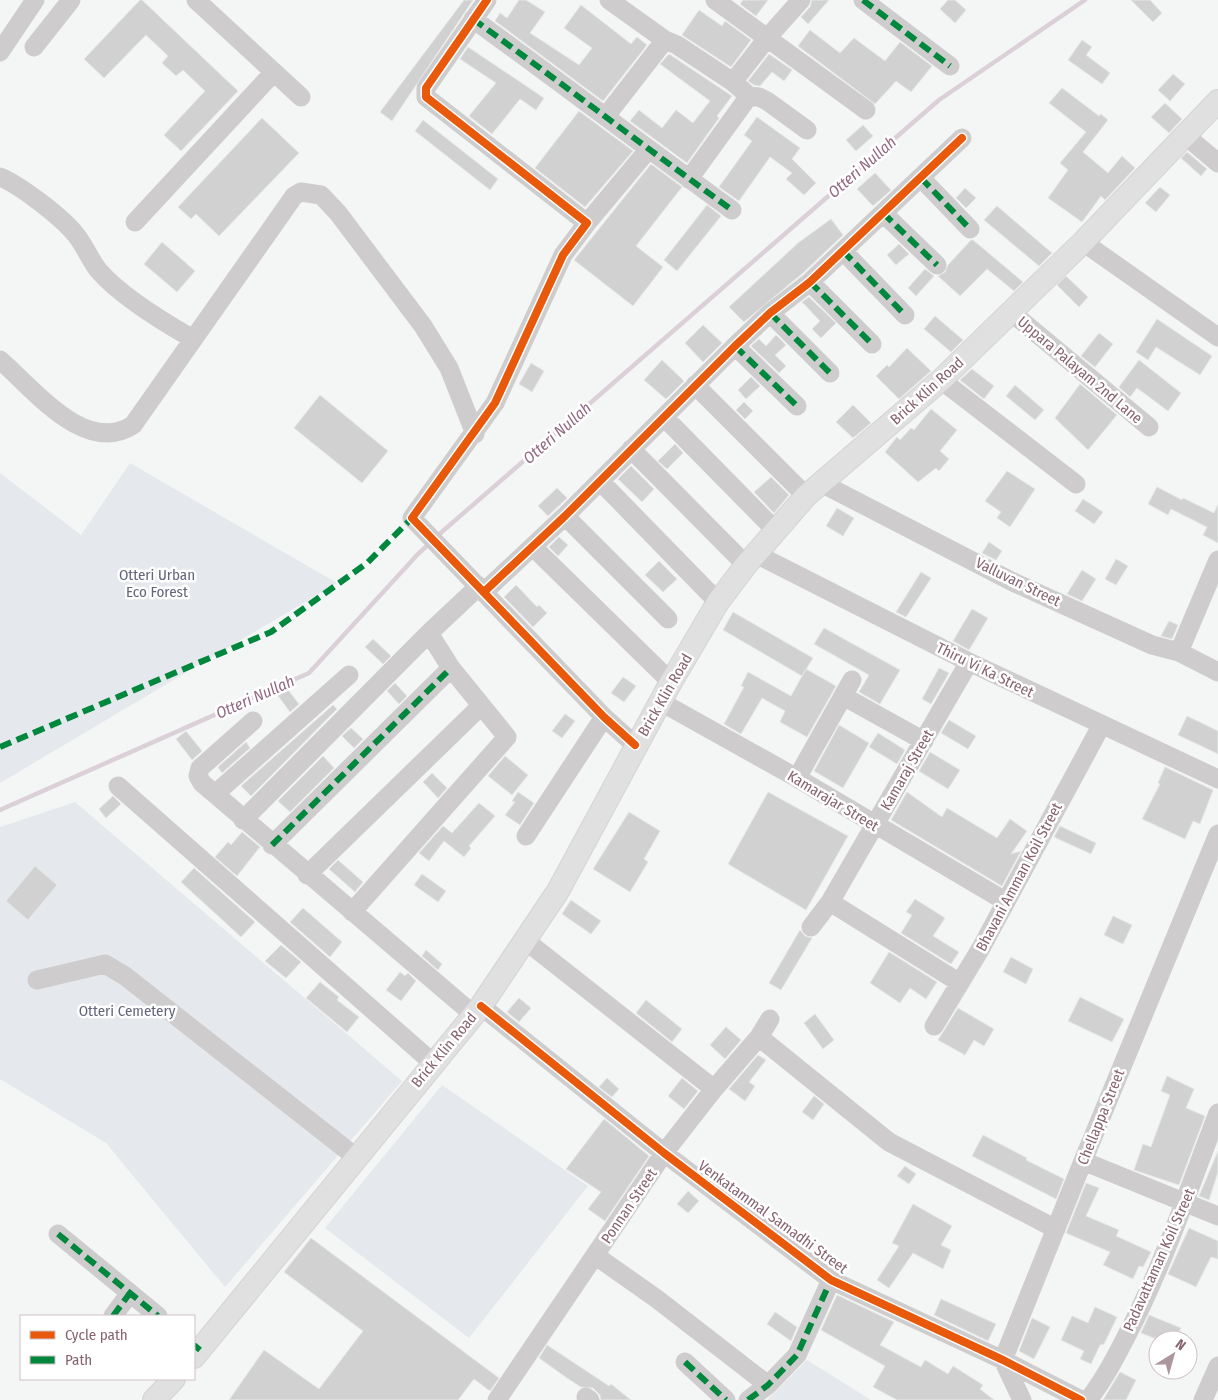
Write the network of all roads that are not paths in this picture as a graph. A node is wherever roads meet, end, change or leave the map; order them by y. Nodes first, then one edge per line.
1 (35, 0) edge
2 (71, 0) edge
3 (196, 0) edge
4 (487, 0) edge
5 (609, 0) edge
6 (715, 0) edge
7 (801, 0) edge
8 (863, 0) edge
9 (473, 20) junction
10 (768, 36) junction
11 (665, 40) junction
12 (34, 47) dead end
13 (0, 52) edge
14 (950, 66) dead end
15 (274, 72) junction
16 (733, 82) junction
17 (749, 96) junction
18 (301, 97) dead end
19 (1218, 101) edge
20 (866, 110) dead end
21 (606, 116) junction
22 (807, 130) dead end
23 (1186, 136) junction
24 (962, 138) dead end
25 (648, 150) junction
26 (1218, 163) edge
27 (0, 177) edge
28 (921, 178) junction
29 (689, 179) junction
30 (732, 210) dead end
31 (883, 214) junction
32 (135, 222) dead end
33 (588, 223) junction
34 (970, 229) dead end
35 (1083, 242) junction
36 (844, 251) junction
37 (937, 265) dead end
38 (810, 282) junction
39 (1011, 312) junction
40 (770, 313) junction
41 (905, 314) dead end
42 (1218, 337) edge
43 (192, 339) junction
44 (872, 344) dead end
45 (735, 346) junction
46 (0, 360) edge
47 (830, 373) dead end
48 (942, 380) junction
49 (695, 385) junction
50 (797, 406) dead end
51 (664, 417) junction
52 (1149, 427) dead end
53 (475, 434) junction
54 (632, 449) junction
55 (600, 481) junction
56 (1076, 484) dead end
57 (814, 489) junction
58 (565, 516) junction
59 (776, 530) junction
60 (533, 547) junction
61 (751, 559) junction
62 (1218, 560) edge
63 (482, 588) junction
64 (718, 602) junction
65 (668, 619) dead end
66 (428, 633) junction
67 (1179, 652) junction
68 (969, 662) junction
69 (451, 668) junction
70 (1218, 672) edge
71 (349, 675) dead end
72 (671, 682) junction
73 (661, 702) junction
74 (481, 706) junction
75 (604, 717) junction
76 (253, 721) dead end
77 (1101, 726) junction
78 (924, 741) junction
79 (635, 745) junction
80 (797, 778) junction
81 (1218, 779) edge
82 (118, 786) dead end
83 (215, 794) junction
84 (243, 820) junction
85 (875, 826) junction
86 (1218, 834) edge
87 (526, 836) dead end
88 (272, 845) junction
89 (1212, 865) edge
90 (307, 875) junction
91 (1005, 901) junction
92 (830, 902) junction
93 (352, 912) junction
94 (810, 927) dead end
95 (526, 941) junction
96 (37, 980) dead end
97 (960, 983) junction
98 (477, 1011) junction
99 (770, 1019) dead end
100 (934, 1026) dead end
101 (759, 1038) junction
102 (433, 1063) junction
103 (714, 1089) junction
104 (1218, 1113) edge
105 (664, 1153) junction
106 (357, 1158) junction
107 (1082, 1161) junction
108 (1186, 1204) junction
109 (1218, 1216) edge
110 (1056, 1229) junction
111 (58, 1234) dead end
112 (596, 1256) junction
113 (831, 1280) junction
114 (130, 1293) junction
115 (114, 1315) edge
116 (157, 1315) edge
117 (196, 1351) edge
118 (1003, 1360) junction
119 (685, 1362) dead end
120 (1218, 1366) edge
121 (173, 1380) edge
122 (768, 1385) junction
123 (154, 1400) edge
124 (497, 1400) edge
125 (726, 1400) edge
126 (748, 1400) edge
127 (1022, 1400) edge
128 (1081, 1400) edge
129 (1088, 1400) edge
130 (1203, 1400) edge

1 - 13 street
2 - 12 street
3 - 15 street
4 - 9 street
5 - 11 street
6 - 10 street
7 - 10 street
8 - 14 street
9 - 21 street
9 - 33 street
10 - 16 street
10 - 20 street
11 - 16 street
11 - 21 street
15 - 18 street
15 - 32 street
16 - 17 street
17 - 22 street
17 - 29 street
19 - 23 main road, Brick Klin Road
21 - 25 street
23 - 26 street
23 - 35 main road, Brick Klin Road
24 - 28 street
25 - 29 street
25 - 33 street
27 - 43 street
28 - 31 street
28 - 34 street
29 - 30 street
31 - 36 street
31 - 37 street
33 - 53 street
35 - 39 main road, Brick Klin Road
35 - 42 street
36 - 38 street
36 - 41 street
38 - 40 street
38 - 44 street
39 - 48 main road, Brick Klin Road
39 - 52 street, Uppara Palayam 2nd Lane
40 - 45 street
40 - 47 street
43 - 46 street
43 - 53 street
45 - 49 street
45 - 50 street
48 - 56 street
48 - 57 main road, Brick Klin Road
49 - 51 street
49 - 57 street, Valluvan Street
51 - 54 street
51 - 59 street
53 - 63 street
54 - 55 street
54 - 61 street, Thiru Vi Ka Street
55 - 58 street
55 - 64 street
57 - 59 main road, Brick Klin Road
57 - 67 street, Valluvan Street
58 - 60 street
58 - 65 street
59 - 61 main road, Brick Klin Road
60 - 63 street
60 - 72 street
61 - 64 main road, Brick Klin Road
61 - 68 street, Thiru Vi Ka Street
62 - 67 street
63 - 66 street
63 - 75 street
64 - 72 main road, Brick Klin Road
66 - 69 street
66 - 84 street
67 - 70 street, Valluvan Street
68 - 77 street, Thiru Vi Ka Street
68 - 78 street, Kamaraj Street
69 - 74 street
69 - 88 street
71 - 83 street
72 - 73 main road, Brick Klin Road
73 - 79 main road, Brick Klin Road
73 - 80 street, Kamarajar Street
74 - 90 street
74 - 93 street
75 - 79 street
75 - 87 street
76 - 83 street, Venkatammal Samadhi Street
77 - 81 street, Thiru Vi Ka Street
77 - 91 street, Bhavani Amman Koil Street
78 - 80 street
78 - 85 street, Kamaraj Street
79 - 95 main road, Brick Klin Road
80 - 85 street, Kamarajar Street
82 - 102 street
83 - 84 street, Venkatammal Samadhi Street
84 - 88 street, Venkatammal Samadhi Street
85 - 91 street, Kamarajar Street
85 - 92 street, Kamaraj Street
86 - 89 street, Chellappa Street
88 - 90 street, Venkatammal Samadhi Street
89 - 107 street, Chellappa Street
90 - 93 street, Venkatammal Samadhi Street
91 - 97 street, Bhavani Amman Koil Street
92 - 94 street, Kamaraj Street
92 - 97 street
93 - 98 street, Venkatammal Samadhi Street
95 - 98 main road, Brick Klin Road
95 - 103 street
96 - 106 street
97 - 100 street, Bhavani Amman Koil Street
98 - 102 main road, Brick Klin Road
98 - 105 street, Venkatammal Samadhi Street
99 - 101 street, Ponnan Street
101 - 103 street, Ponnan Street
101 - 110 street
102 - 106 main road, Brick Klin Road
103 - 105 street, Ponnan Street
104 - 108 street, Padavattaman Koil Street
105 - 112 street, Ponnan Street
105 - 113 street, Venkatammal Samadhi Street
106 - 117 main road, Brick Klin Road
107 - 108 street
107 - 110 street, Chellappa Street
108 - 109 street
108 - 129 street, Padavattaman Koil Street
110 - 118 street, Chellappa Street
111 - 114 street
112 - 122 street
112 - 124 street, Ponnan Street
113 - 118 street, Venkatammal Samadhi Street
113 - 122 street
114 - 115 street
114 - 116 street
118 - 127 street
118 - 128 street, Venkatammal Samadhi Street
119 - 125 street
120 - 130 street
121 - 123 main road
122 - 126 street

